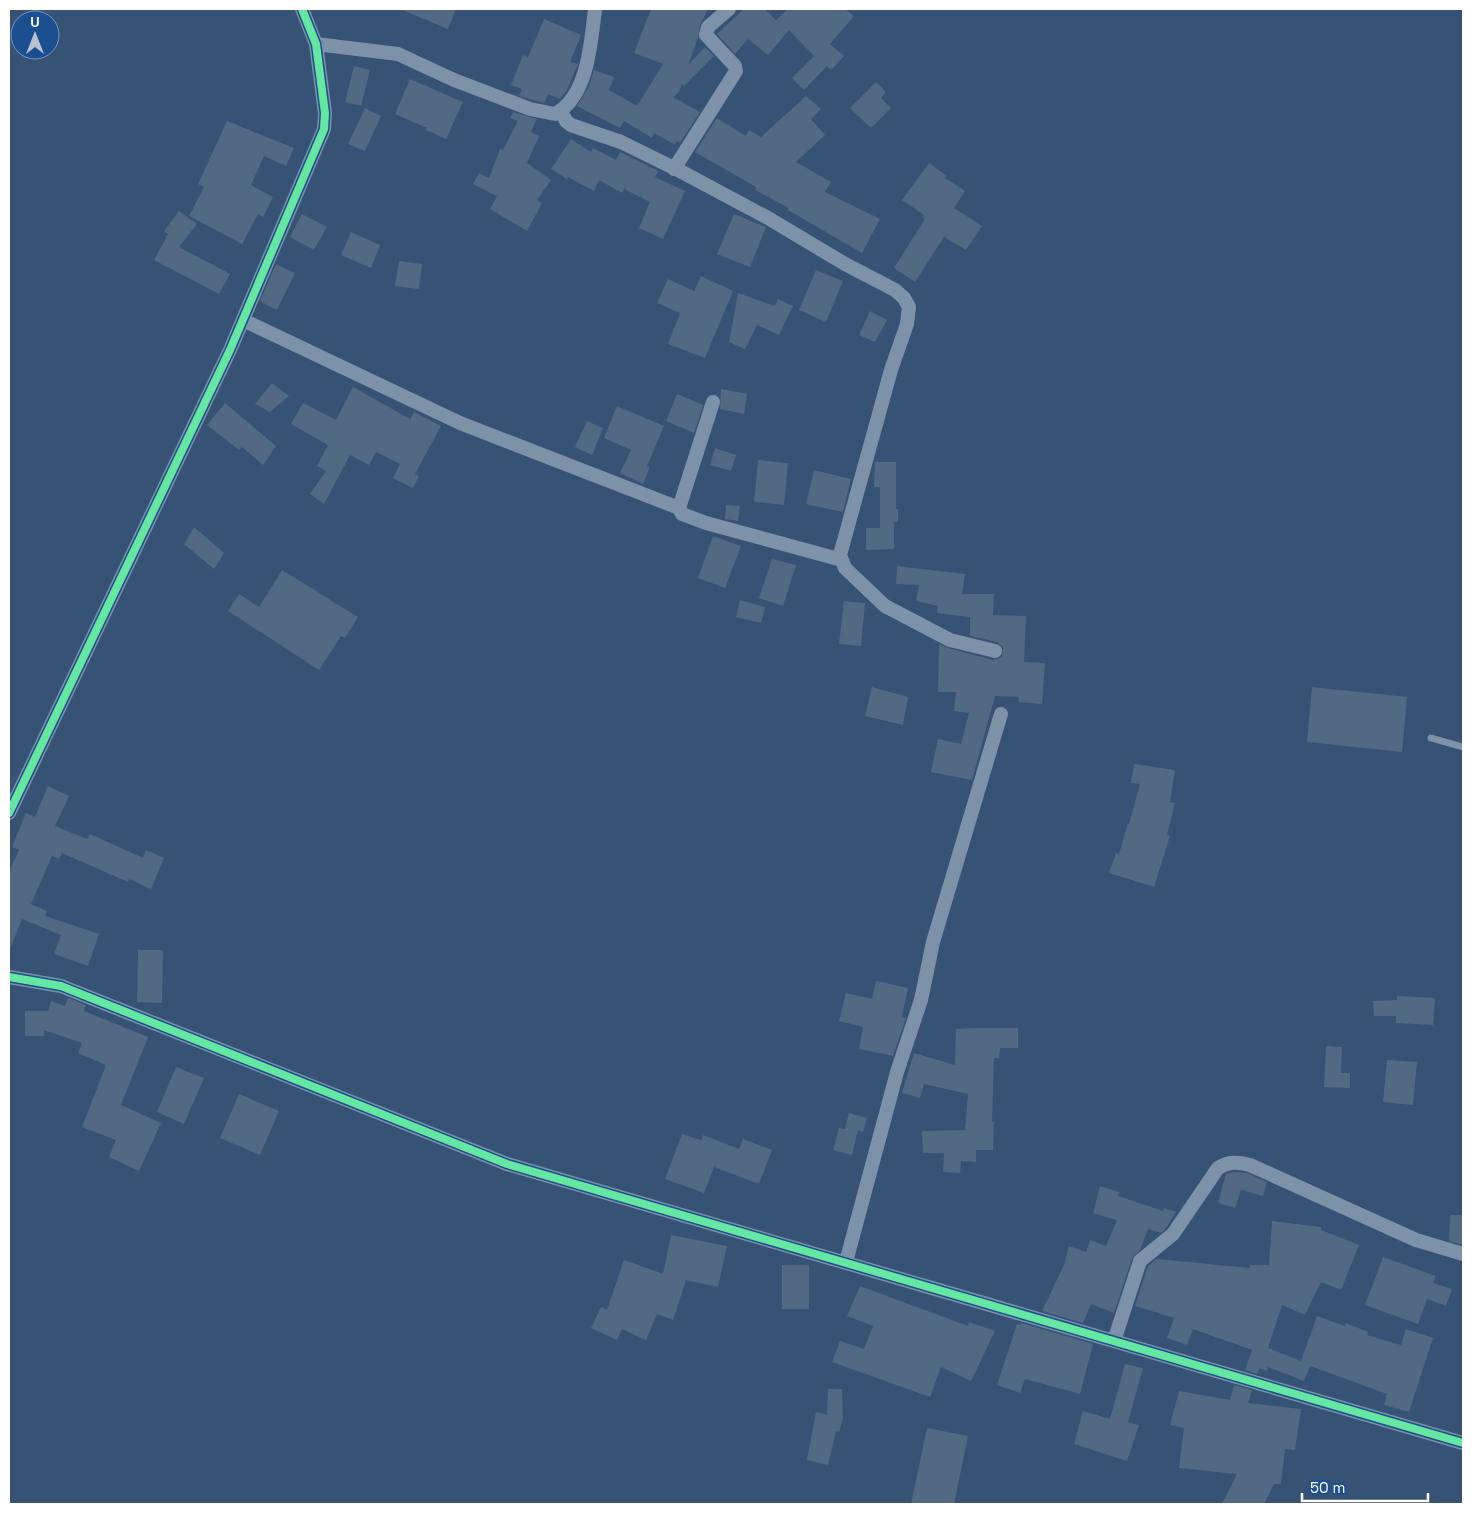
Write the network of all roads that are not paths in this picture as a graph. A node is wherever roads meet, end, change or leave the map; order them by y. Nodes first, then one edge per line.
1 (302, 9) edge
2 (595, 9) edge
3 (729, 9) edge
4 (316, 44) junction
5 (561, 111) junction
6 (674, 169) junction
7 (243, 320) junction
8 (713, 402) dead end
9 (679, 508) junction
10 (842, 560) junction
11 (995, 651) dead end
12 (1001, 714) dead end
13 (1431, 738) dead end
14 (1463, 747) edge
15 (9, 813) edge
16 (9, 977) edge
17 (1463, 1254) edge
18 (846, 1262) junction
19 (1114, 1341) junction
20 (1463, 1443) edge

1 - 4 street
2 - 5 street
3 - 6 street
4 - 5 street
4 - 7 street
5 - 6 street
6 - 10 street
7 - 9 street
7 - 15 street
8 - 9 street
9 - 10 street
10 - 11 street
12 - 18 street
13 - 14 lane
16 - 18 street
17 - 19 street
18 - 19 street
19 - 20 street

